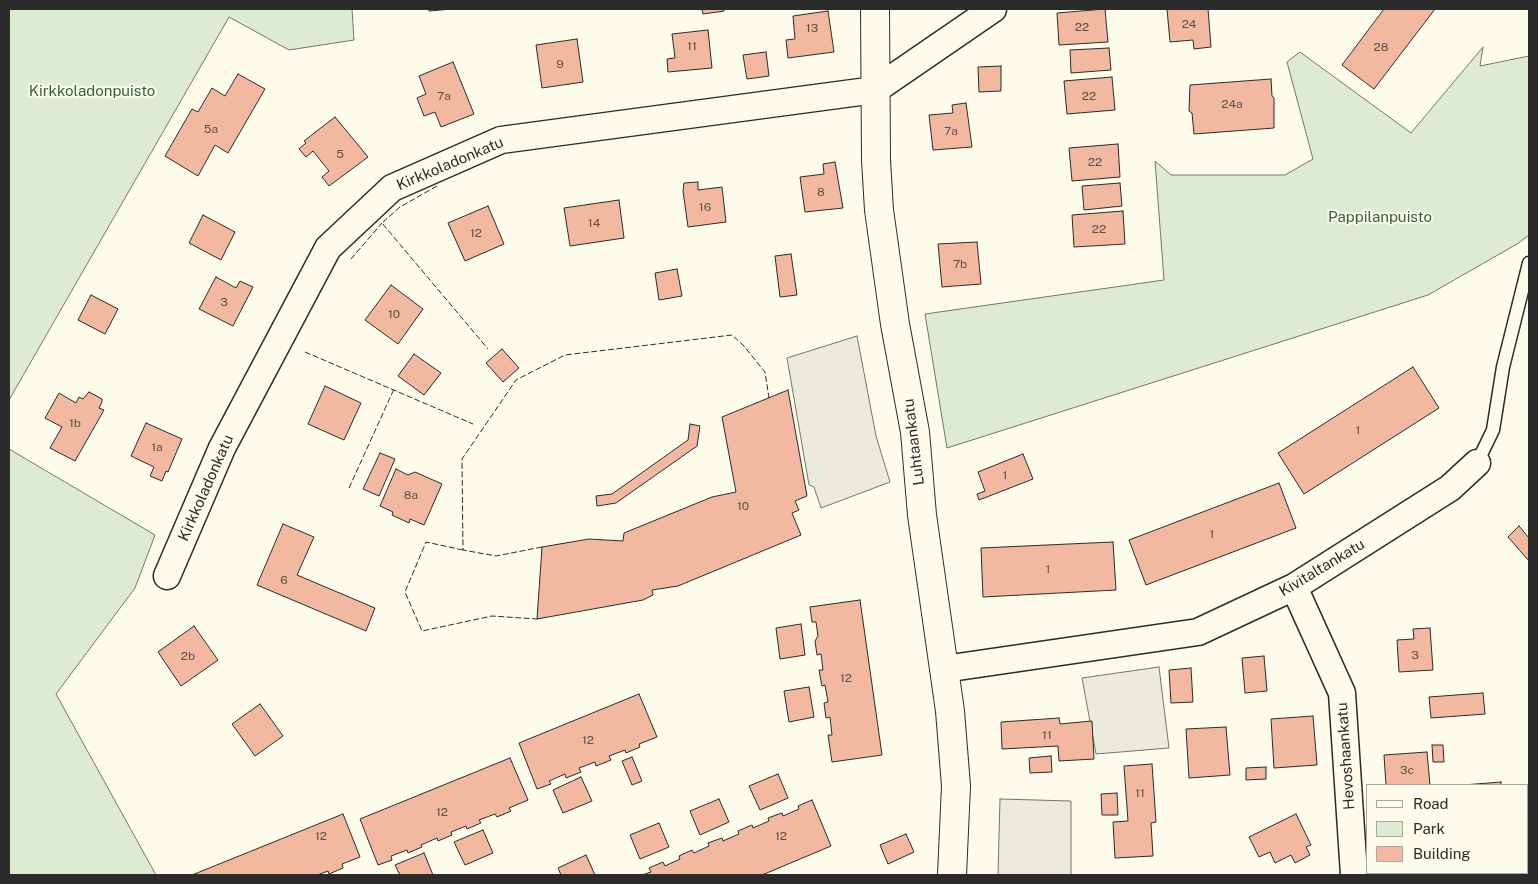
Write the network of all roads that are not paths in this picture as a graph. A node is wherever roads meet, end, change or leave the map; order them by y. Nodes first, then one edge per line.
1 (875, 9) edge
2 (993, 9) edge
3 (875, 90) junction
4 (1529, 263) edge
5 (1477, 463) joint
6 (167, 576) dead end
7 (1294, 587) junction
8 (944, 669) junction
9 (952, 875) edge
10 (1354, 875) edge

1 - 3 street, Luhtaankatu
2 - 3 street, Kirkkoladonkatu
3 - 6 street, Kirkkoladonkatu
3 - 8 street, Luhtaankatu
4 - 5 lane, Kivitaltankatu
5 - 7 street, Kivitaltankatu
7 - 8 street, Kivitaltankatu
7 - 10 street, Hevoshaankatu
8 - 9 street, Luhtaankatu

